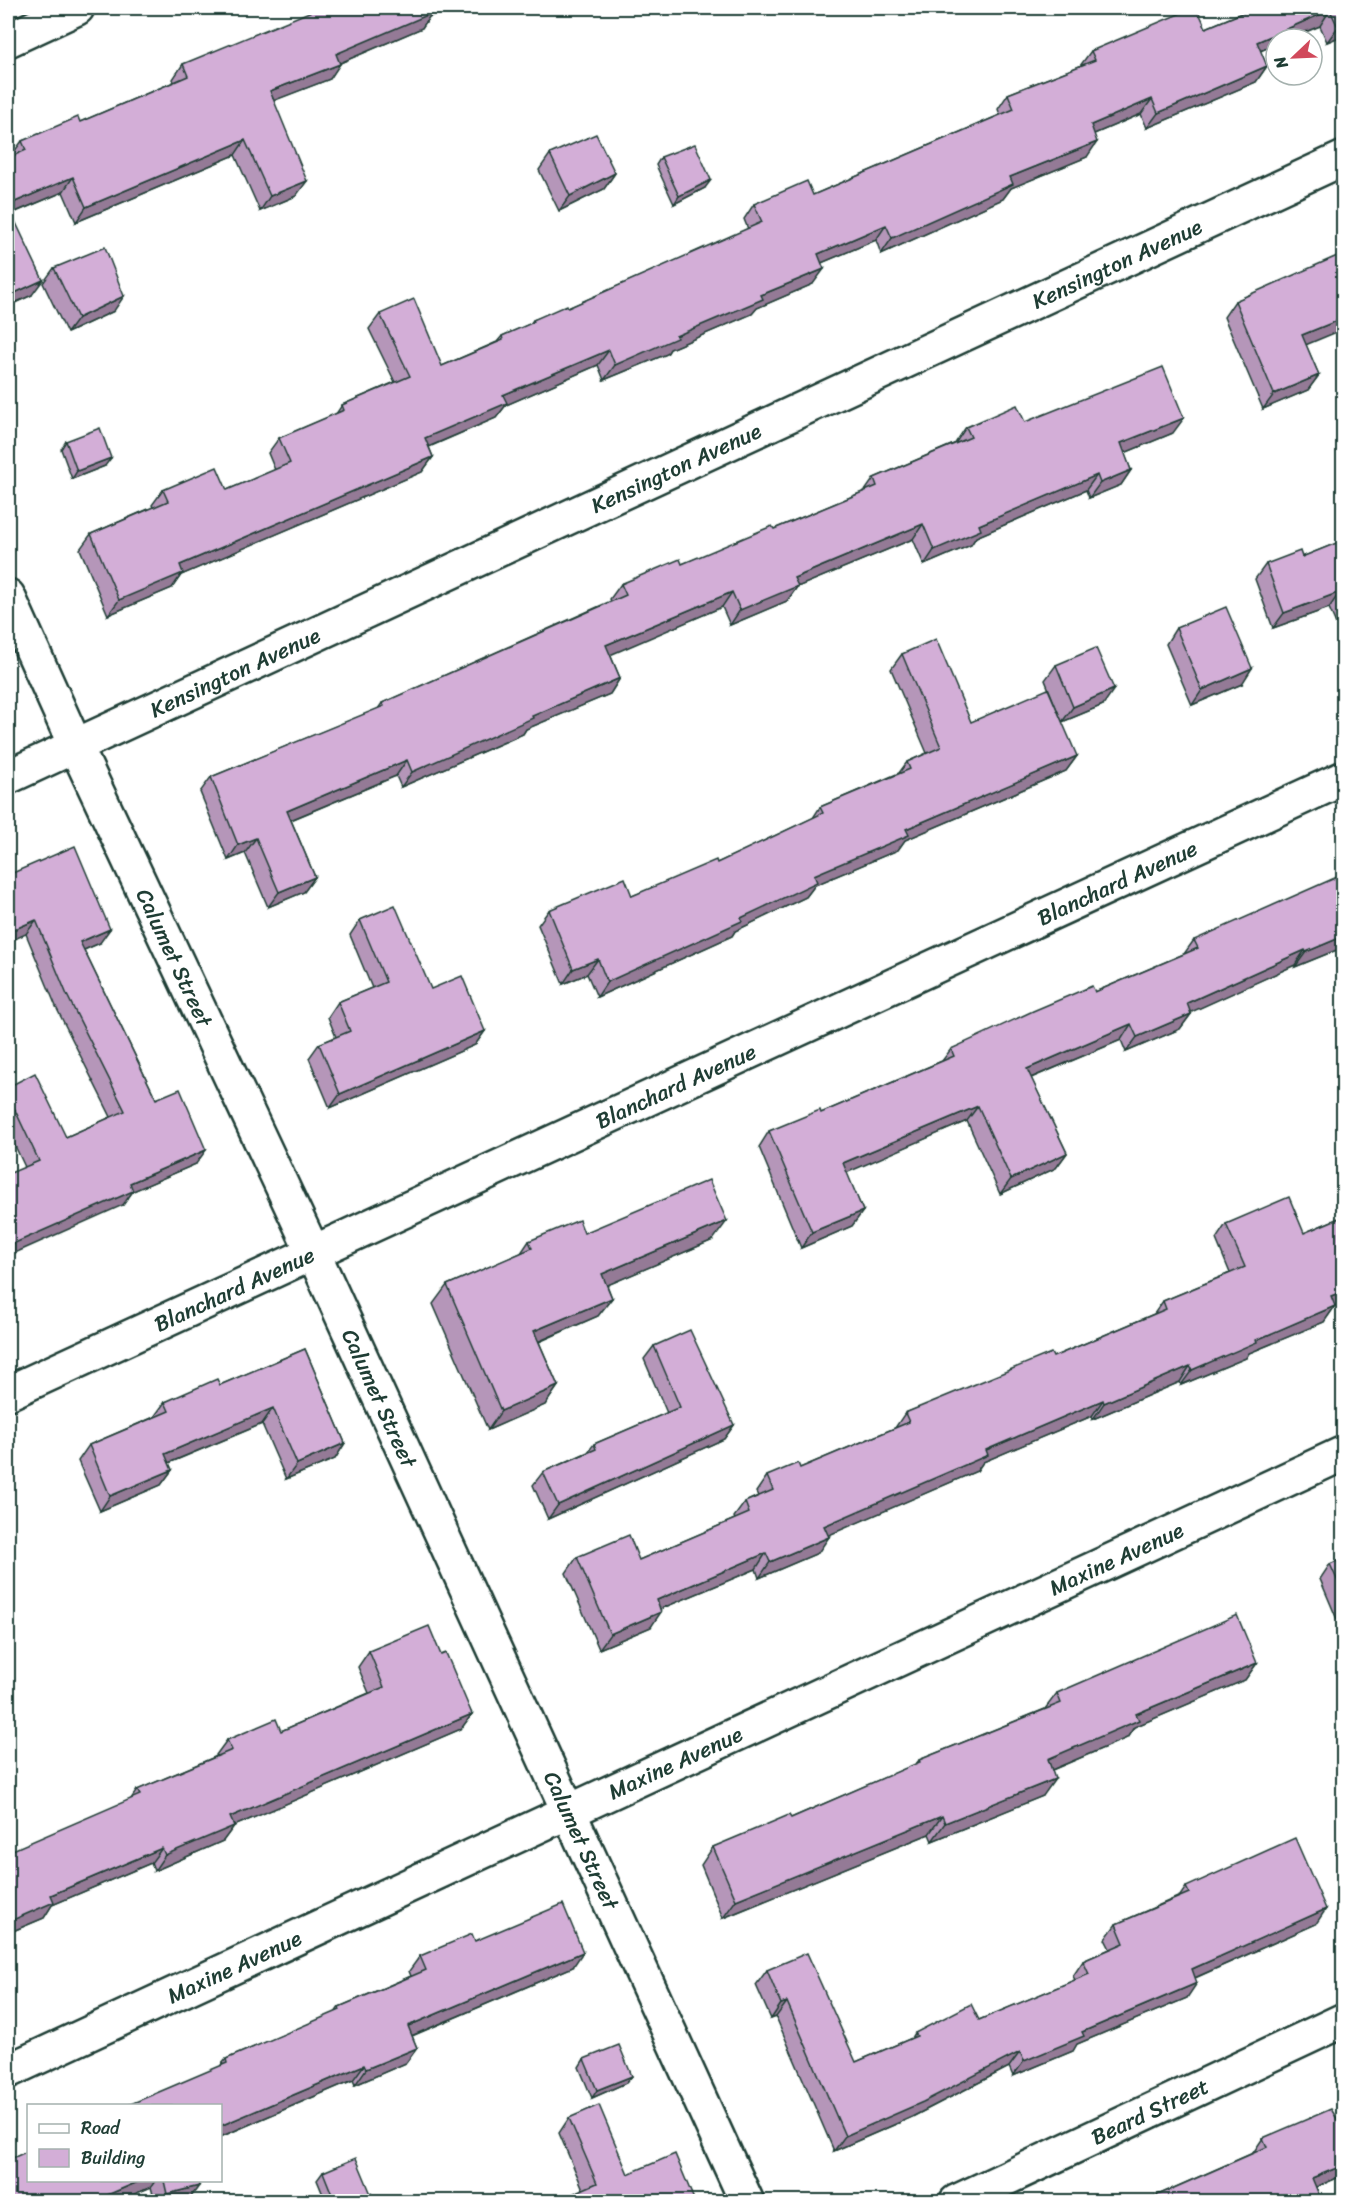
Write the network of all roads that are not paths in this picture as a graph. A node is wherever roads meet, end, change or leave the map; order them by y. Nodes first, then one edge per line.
1 (77, 8) edge
2 (8, 40) edge
3 (1344, 158) edge
4 (8, 596) edge
5 (75, 746) junction
6 (8, 777) edge
7 (1344, 778) edge
8 (313, 1252) junction
9 (8, 1393) edge
10 (1344, 1453) edge
11 (569, 1811) junction
12 (1344, 2020) edge
13 (8, 2070) edge
14 (747, 2202) edge
15 (956, 2202) edge

1 - 2 street
3 - 5 street, Kensington Avenue
4 - 5 street, Calumet Street
5 - 6 street, Kensington Avenue
5 - 8 street, Calumet Street
7 - 8 street, Blanchard Avenue
8 - 9 street, Blanchard Avenue
8 - 11 street, Calumet Street
10 - 11 street, Maxine Avenue
11 - 13 street, Maxine Avenue
11 - 14 street, Calumet Street
12 - 15 street, Beard Street

